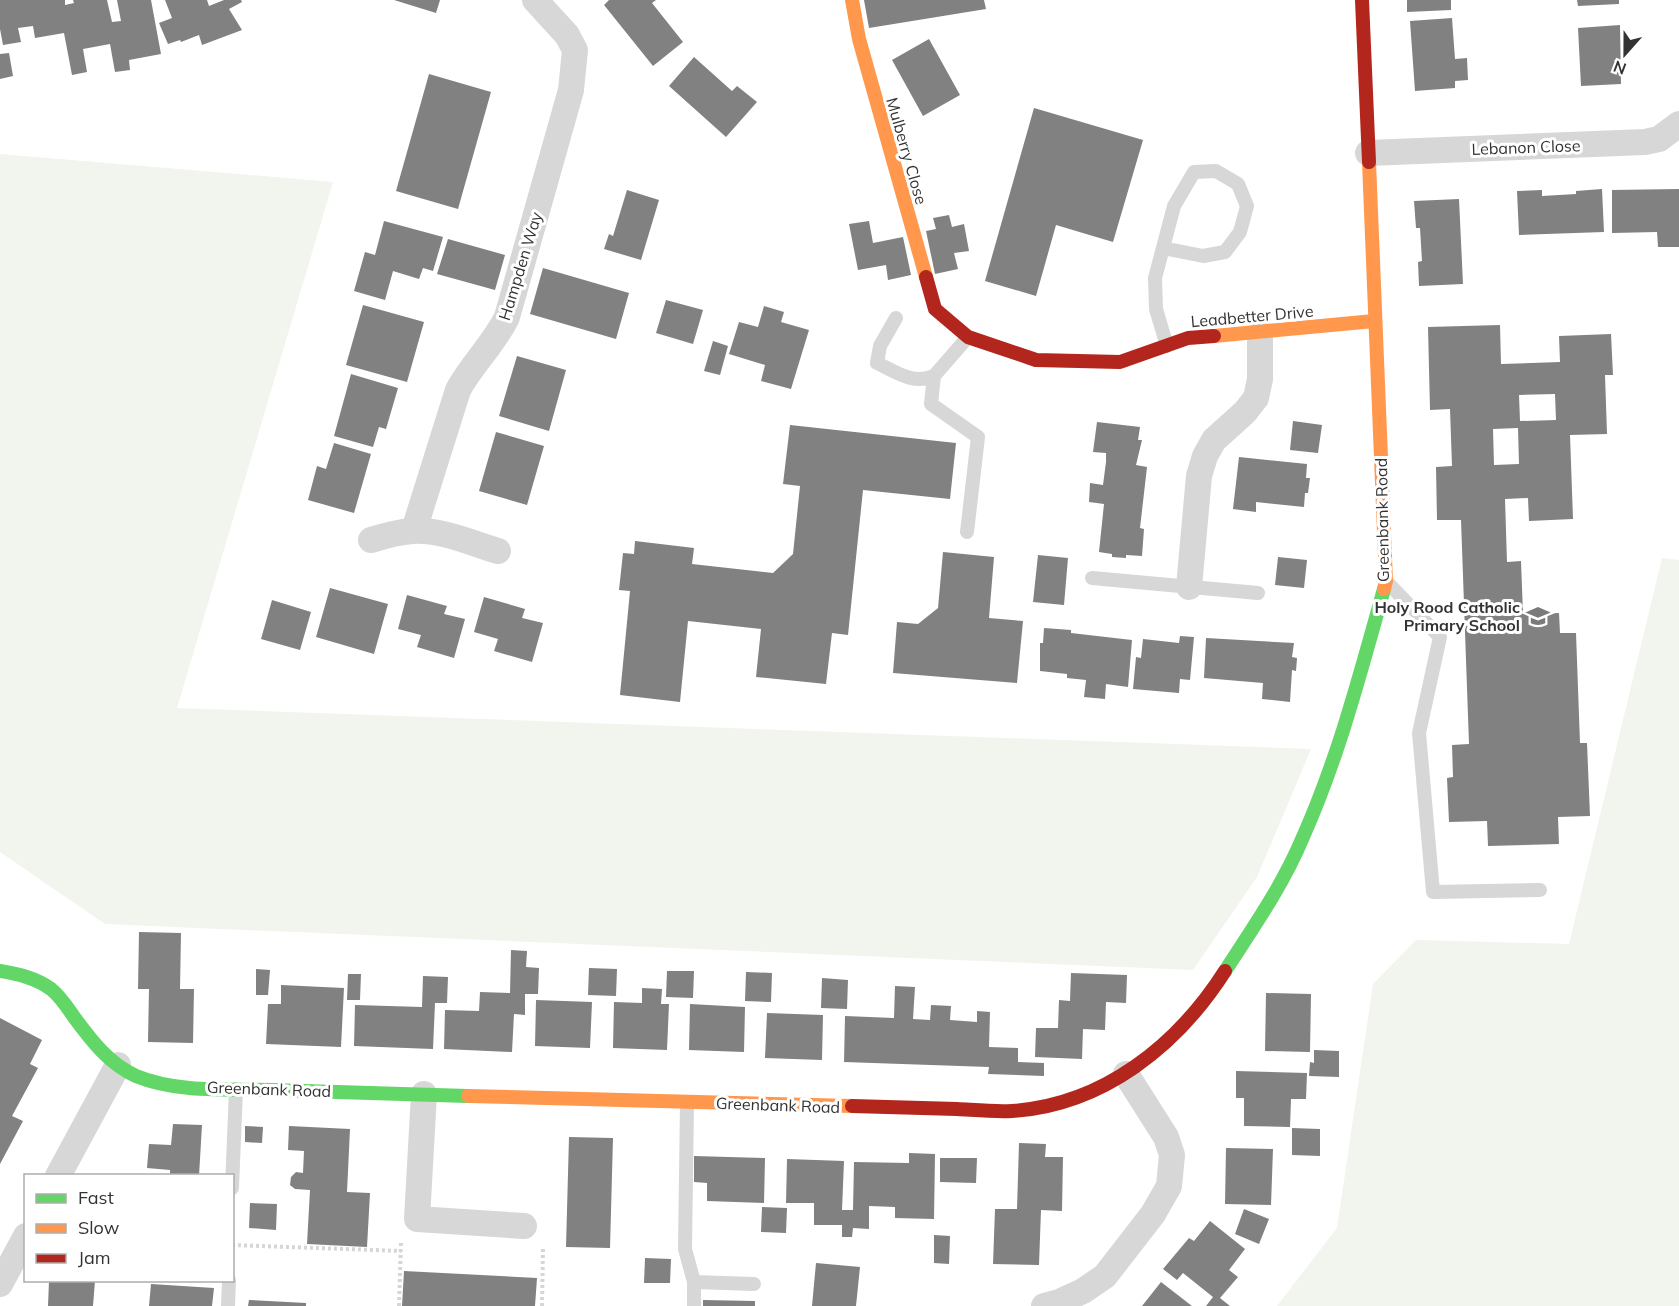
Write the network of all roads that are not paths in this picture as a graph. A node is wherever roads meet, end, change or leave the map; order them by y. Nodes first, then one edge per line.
1 (535, 0) edge
2 (852, 0) edge
3 (1362, 0) edge
4 (1679, 124) edge
5 (1368, 153) junction
6 (1163, 248) junction
7 (935, 309) joint
8 (896, 318) dead end
9 (1374, 321) junction
10 (1260, 332) junction
11 (968, 337) junction
12 (1167, 346) junction
13 (934, 376) junction
14 (414, 530) junction
15 (967, 532) dead end
16 (371, 540) dead end
17 (498, 551) dead end
18 (1092, 578) dead end
19 (1386, 581) junction
20 (1189, 587) junction
21 (1258, 593) dead end
22 (1540, 890) dead end
23 (0, 971) edge
24 (118, 1065) junction
25 (1126, 1074) junction
26 (236, 1089) junction
27 (424, 1094) junction
28 (687, 1102) junction
29 (59, 1174) edge
30 (233, 1174) edge
31 (524, 1226) road end
32 (24, 1240) edge
33 (229, 1282) edge
34 (694, 1282) junction
35 (0, 1284) edge
36 (754, 1284) dead end
37 (228, 1306) edge
38 (694, 1306) edge
39 (1044, 1306) edge

1 - 14 street, Hampden Way
2 - 7 street, Mulberry Close
3 - 5 street, Greenbank Road
4 - 5 street, Lebanon Close
5 - 9 street, Greenbank Road
6 - 6 lane
6 - 12 lane
7 - 11 street, Leadbetter Drive
8 - 13 lane
9 - 10 street, Leadbetter Drive
9 - 19 street, Greenbank Road
10 - 12 street, Leadbetter Drive
10 - 20 street
11 - 12 street, Leadbetter Drive
11 - 13 lane
13 - 15 lane
14 - 16 street
14 - 17 street
18 - 20 lane
19 - 22 lane
19 - 25 street, Greenbank Road
20 - 21 lane
23 - 24 street, Greenbank Road
24 - 26 street, Greenbank Road
24 - 29 street
25 - 28 street, Greenbank Road
25 - 39 street
26 - 27 street, Greenbank Road
26 - 30 lane
27 - 28 street, Greenbank Road
27 - 31 street
28 - 34 lane
32 - 35 street
33 - 37 lane
34 - 36 lane
34 - 38 lane

